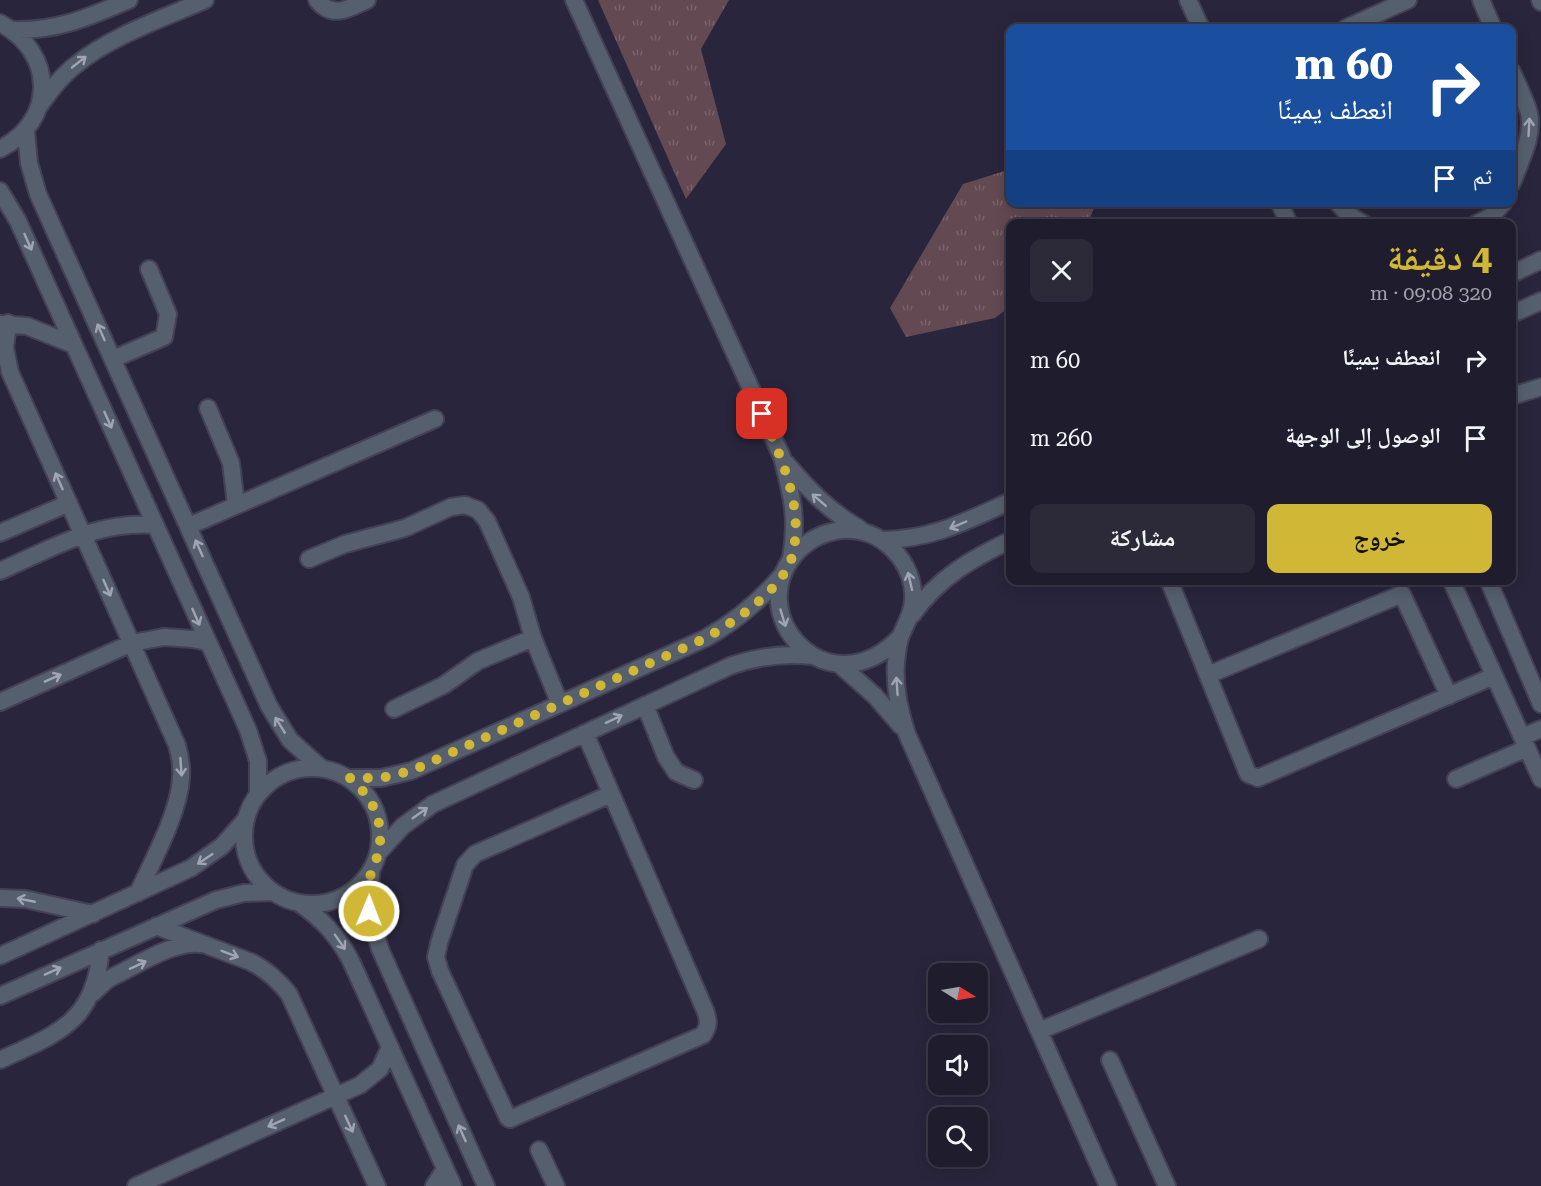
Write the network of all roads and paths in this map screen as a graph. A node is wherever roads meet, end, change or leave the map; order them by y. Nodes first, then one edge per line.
1 (129, 0) edge
2 (205, 0) edge
3 (317, 0) edge
4 (368, 0) edge
5 (574, 0) edge
6 (1188, 0) edge
7 (1408, 0) edge
8 (1480, 0) edge
9 (1199, 24) edge
10 (1355, 24) edge
11 (1491, 24) edge
12 (7, 26) edge
13 (1516, 81) edge
14 (40, 105) junction
15 (26, 131) junction
16 (0, 149) edge
17 (1516, 172) edge
18 (0, 191) edge
19 (1342, 207) edge
20 (1500, 207) edge
21 (1356, 219) edge
22 (1486, 219) edge
23 (1541, 261) edge
24 (149, 269) dead end
25 (1516, 272) edge
26 (1541, 301) edge
27 (1516, 312) edge
28 (4, 324) edge
29 (74, 345) junction
30 (113, 359) junction
31 (1541, 387) edge
32 (1516, 395) edge
33 (208, 408) dead end
34 (435, 419) dead end
35 (782, 457) junction
36 (69, 503) junction
37 (1006, 503) edge
38 (236, 505) junction
39 (155, 525) junction
40 (189, 526) junction
41 (865, 532) junction
42 (0, 533) edge
43 (83, 534) junction
44 (883, 540) junction
45 (1006, 542) edge
46 (791, 558) junction
47 (309, 559) dead end
48 (0, 571) edge
49 (783, 574) junction
50 (1171, 585) edge
51 (1453, 585) edge
52 (1490, 585) edge
53 (1399, 587) edge
54 (910, 618) junction
55 (900, 637) junction
56 (533, 638) junction
57 (207, 642) junction
58 (132, 643) junction
59 (813, 656) junction
60 (839, 664) junction
61 (1208, 675) junction
62 (1494, 676) junction
63 (1449, 696) junction
64 (0, 702) edge
65 (560, 704) junction
66 (1541, 704) edge
67 (645, 705) junction
68 (394, 709) dead end
69 (1541, 729) edge
70 (585, 733) junction
71 (907, 734) junction
72 (1524, 743) junction
73 (320, 767) junction
74 (350, 778) junction
75 (1456, 779) dead end
76 (1541, 779) edge
77 (694, 780) dead end
78 (258, 794) junction
79 (611, 794) junction
80 (246, 819) junction
81 (378, 854) junction
82 (371, 871) junction
83 (273, 892) junction
84 (138, 893) junction
85 (0, 898) edge
86 (298, 903) junction
87 (93, 914) junction
88 (156, 926) junction
89 (1259, 939) dead end
90 (204, 944) junction
91 (101, 950) junction
92 (0, 956) edge
93 (0, 996) edge
94 (90, 997) junction
95 (1039, 1031) junction
96 (390, 1047) junction
97 (0, 1060) edge
98 (1110, 1060) dead end
99 (336, 1096) junction
100 (539, 1150) dead end
101 (445, 1169) junction
102 (136, 1186) edge
103 (377, 1186) edge
104 (434, 1186) edge
105 (453, 1186) edge
106 (486, 1186) edge
107 (556, 1186) edge
108 (1108, 1186) edge
109 (1167, 1186) edge

1 - 12 street
14 -> 2 street
3 - 4 street
5 - 35 street
6 - 9 street
7 - 10 street
8 - 11 street
12 - 14 street
17 -> 13 street
14 - 15 street
15 - 16 street
30 -> 15 street
18 -> 29 street
19 - 21 street
20 - 22 street
23 - 25 street
24 - 30 street
26 - 27 street
28 - 29 street
36 -> 28 street
29 -> 39 street
30 - 40 street
31 - 32 street
33 - 38 street
34 - 38 street
41 -> 35 street
35 - 46 street
36 - 42 street
36 - 43 street
37 -> 44 street
38 - 40 street
39 - 43 street
39 -> 57 street
73 -> 40 street
41 - 44 street
41 - 46 street
43 - 48 street
43 -> 58 street
54 -> 44 street
45 - 54 street
46 - 49 street
47 - 56 street
49 -> 59 street
49 - 65 street
50 - 61 street
51 - 62 street
52 - 66 street
53 - 61 street
53 - 63 street
54 - 55 street
55 - 60 street
71 -> 55 street
56 - 65 street
56 - 68 street
57 - 58 street
57 - 78 street
64 -> 58 street
58 -> 84 street
59 - 60 street
59 - 67 street
60 - 71 street
61 - 63 street
62 - 63 street
62 - 72 street
65 - 74 street
70 -> 67 street
67 - 77 street
69 - 72 street
70 - 79 street
81 -> 70 street
71 - 95 street
72 - 75 street
72 - 76 street
73 - 74 street
73 - 78 street
74 - 81 street
78 - 80 street
79 - 79 street
80 - 83 street
80 -> 84 street
81 - 82 street
82 - 86 street
106 -> 82 street
83 - 86 street
83 - 88 street
84 - 87 street
87 -> 85 street
86 -> 96 street
87 - 92 street
88 - 90 street
88 - 91 street
89 - 95 street
94 -> 90 street
90 -> 99 street
93 -> 91 street
91 - 94 street
94 - 97 street
95 - 108 street
96 - 99 street
96 - 101 street
98 - 109 street
99 -> 102 street
99 -> 103 street
100 - 107 street
101 - 104 street
101 - 105 street

